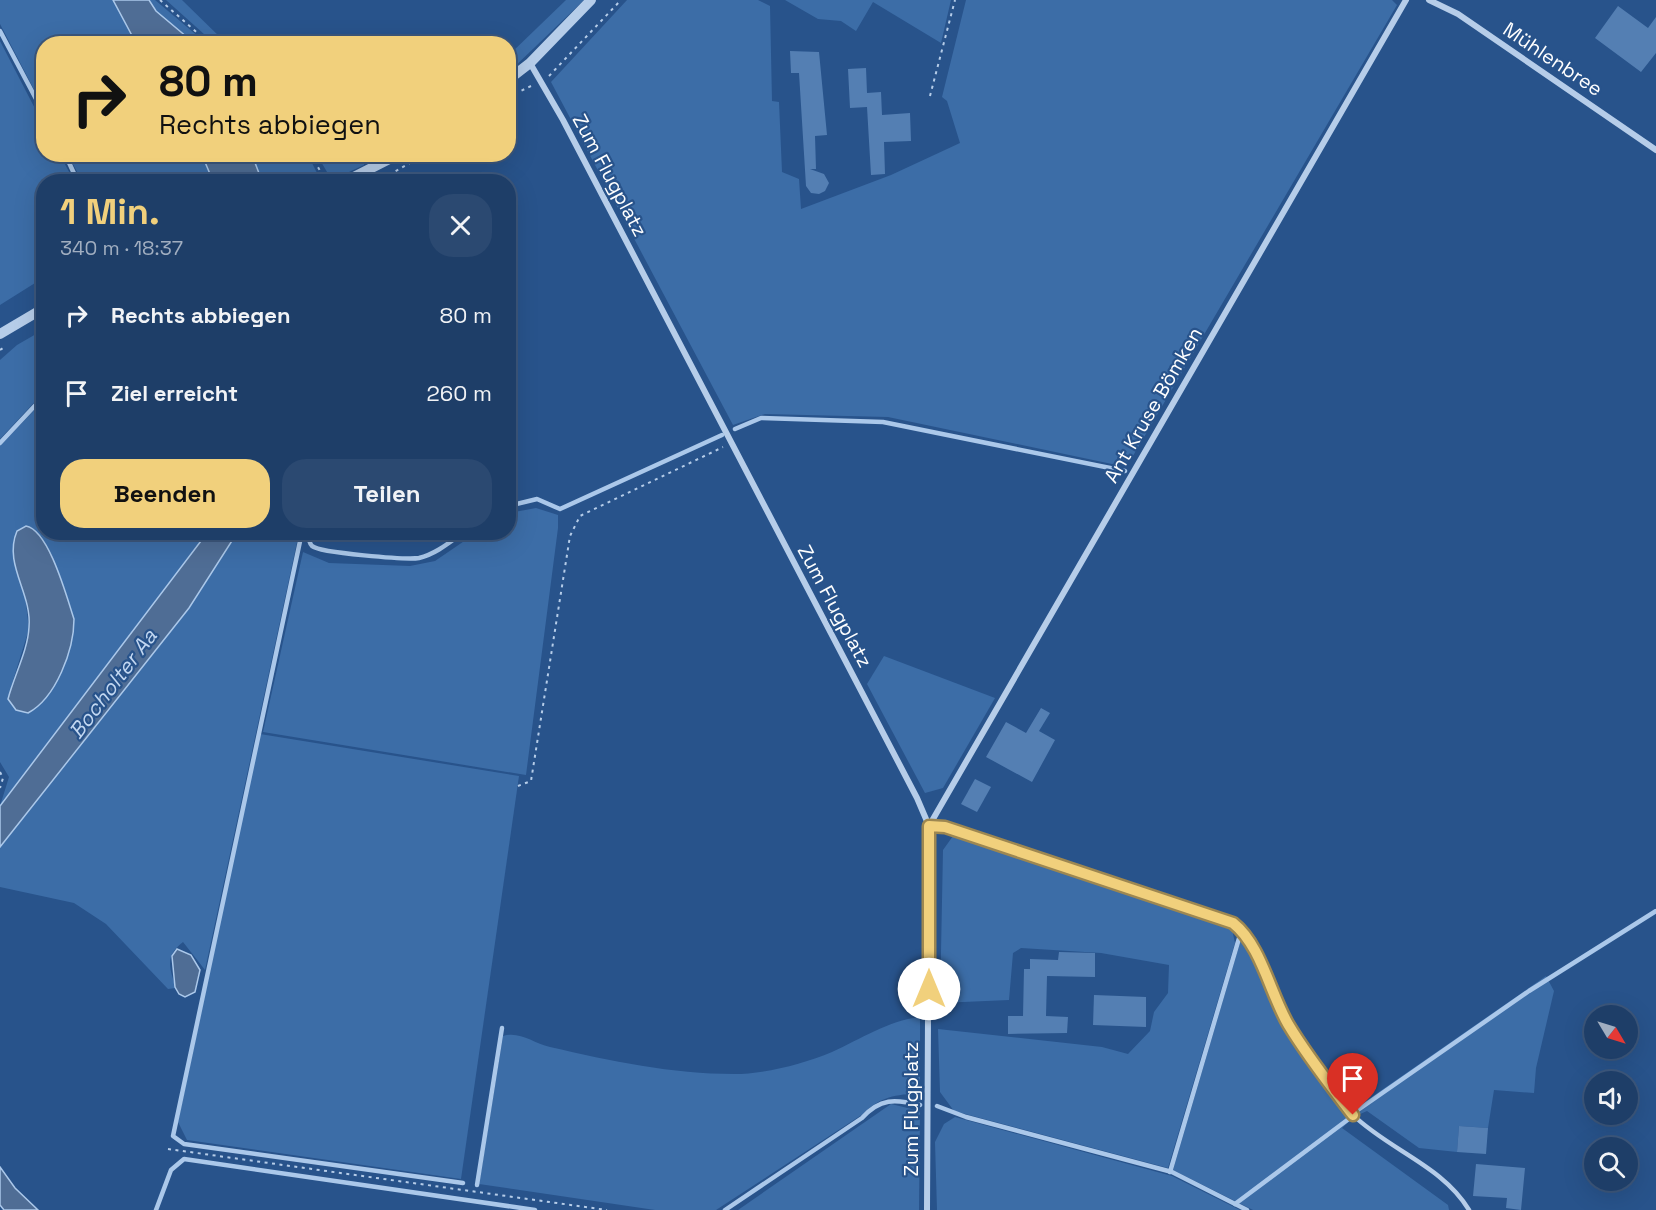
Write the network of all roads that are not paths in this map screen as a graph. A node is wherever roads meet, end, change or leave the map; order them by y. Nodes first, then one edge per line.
1 (591, 0) edge
2 (1406, 0) edge
3 (1429, 0) edge
4 (530, 63) junction
5 (516, 74) edge
6 (1656, 150) edge
7 (383, 162) edge
8 (360, 174) edge
9 (36, 313) edge
10 (0, 334) edge
11 (929, 826) junction
12 (927, 1210) edge
13 (1469, 1210) edge

1 - 4 street
2 - 11 street, Ant Kruse Bömken
3 - 6 street, Mühlenbree
4 - 5 street
4 - 11 street, Zum Flugplatz
7 - 8 street
9 - 10 street
11 - 12 street, Zum Flugplatz
11 - 13 lane

